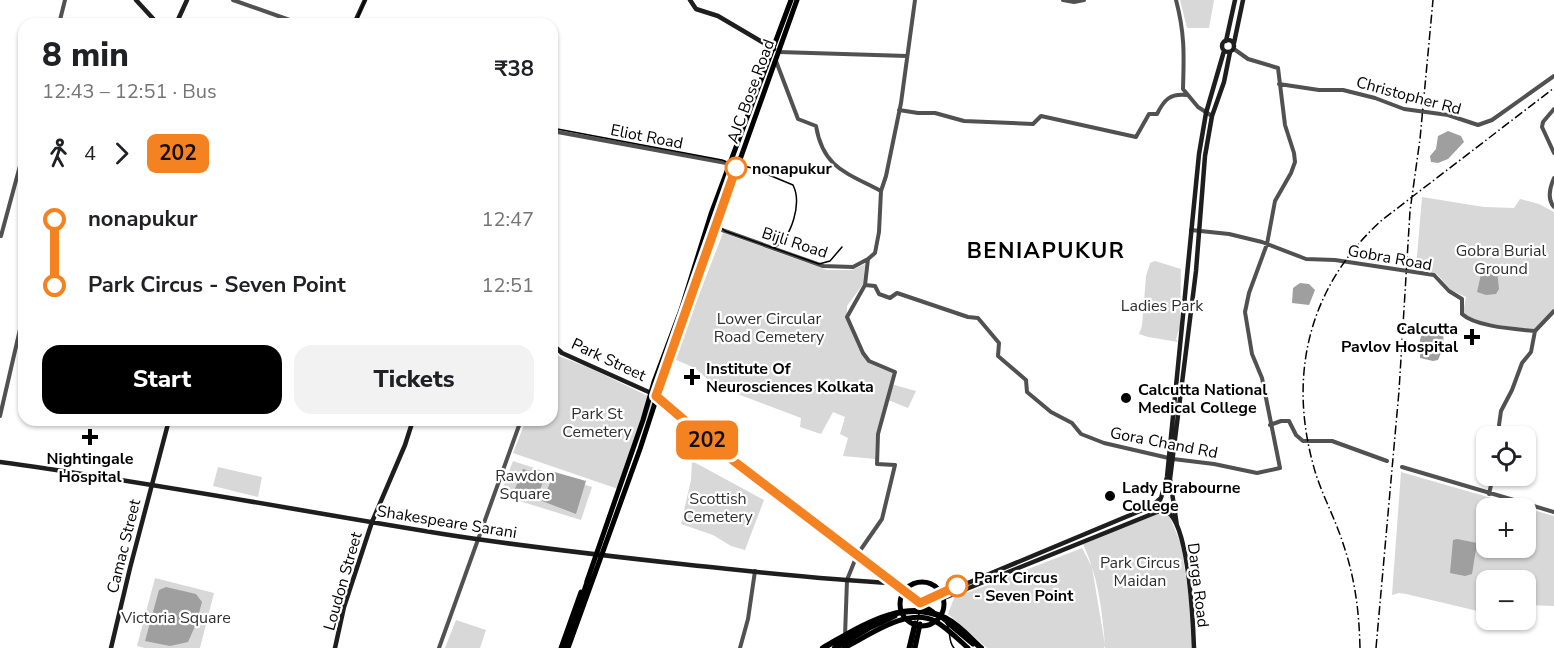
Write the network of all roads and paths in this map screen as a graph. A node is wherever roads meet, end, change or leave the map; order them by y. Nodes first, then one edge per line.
1 (65, 0) edge
2 (136, 0) edge
3 (187, 0) edge
4 (232, 0) edge
5 (365, 0) edge
6 (690, 0) edge
7 (791, 0) edge
8 (798, 0) edge
9 (915, 0) edge
10 (1063, 0) edge
11 (1084, 0) edge
12 (1176, 0) edge
13 (1235, 0) edge
14 (1243, 0) edge
15 (60, 18) edge
16 (152, 18) edge
17 (179, 18) edge
18 (284, 18) edge
19 (357, 18) edge
20 (1226, 40) junction
21 (1234, 43) junction
22 (776, 50) junction
23 (1230, 51) junction
24 (907, 56) junction
25 (776, 61) junction
26 (1554, 76) edge
27 (1279, 84) junction
28 (1187, 95) junction
29 (1554, 109) edge
30 (899, 110) junction
31 (1209, 115) junction
32 (558, 132) edge
33 (1554, 153) edge
34 (730, 164) junction
35 (737, 165) junction
36 (18, 173) edge
37 (1554, 178) edge
38 (881, 191) junction
39 (1554, 207) edge
40 (708, 225) junction
41 (715, 227) junction
42 (1191, 230) junction
43 (1199, 230) junction
44 (1, 236) edge
45 (1267, 244) junction
46 (868, 260) junction
47 (865, 285) junction
48 (1554, 311) edge
49 (1535, 331) junction
50 (18, 340) edge
51 (558, 349) edge
52 (654, 394) junction
53 (0, 416) edge
54 (1270, 425) junction
55 (167, 426) edge
56 (411, 426) edge
57 (519, 426) edge
58 (1499, 426) edge
59 (1171, 458) junction
60 (1387, 461) dead end
61 (0, 462) edge
62 (1402, 467) dead end
63 (152, 485) junction
64 (1491, 486) edge
65 (1489, 494) junction
66 (1160, 499) junction
67 (1174, 503) junction
68 (1163, 510) junction
69 (1554, 512) edge
70 (372, 522) junction
71 (1177, 526) junction
72 (478, 539) junction
73 (857, 555) junction
74 (599, 556) junction
75 (755, 572) junction
76 (588, 579) junction
77 (847, 580) junction
78 (895, 584) junction
79 (903, 591) junction
80 (943, 596) junction
81 (919, 604) junction
82 (903, 616) junction
83 (920, 616) junction
84 (940, 617) junction
85 (917, 625) junction
86 (867, 629) junction
87 (845, 639) junction
88 (111, 648) edge
89 (335, 648) edge
90 (439, 648) edge
91 (564, 648) edge
92 (740, 648) edge
93 (825, 648) edge
94 (836, 648) edge
95 (844, 648) edge
96 (909, 648) edge
97 (915, 648) edge
98 (968, 648) edge
99 (980, 648) edge
100 (1194, 648) edge

1 - 15 street
2 - 16 main road
3 - 17 main road
4 - 18 street
5 - 19 main road
6 - 22 main road
7 - 22 main road
8 - 22 main road, AJC Bose Road
9 - 24 street
10 - 11 street
12 - 28 street
13 - 20 main road
14 - 21 main road
20 - 21 main road
20 - 23 main road
21 - 23 main road
22 - 24 street
22 - 25 main road, AJC Bose Road
22 - 34 main road
23 - 27 street
23 - 31 main road
24 - 30 street
25 - 35 main road, AJC Bose Road
25 - 38 street
26 - 27 street, Christopher Rd
27 - 45 street
28 - 30 street
28 - 31 street
29 - 33 street
30 - 38 street
31 - 42 main road
31 - 43 main road
32 - 34 street, Eliot Road
34 - 35 street, Eliot Road
34 - 40 main road
35 - 41 main road, AJC Bose Road
36 - 44 street
37 - 39 street
38 - 46 street
40 - 41 street, Bijli Road
40 - 52 main road
41 - 46 street, Bijli Road
41 - 52 main road, AJC Bose Road
42 - 43 street, Gobra Road
42 - 59 main road
43 - 45 street, Gobra Road
43 - 59 main road
45 - 49 street, Gobra Road
45 - 54 street
46 - 47 street
47 - 59 street, Gora Chand Rd
47 - 73 street
48 - 49 street
49 - 58 street
50 - 53 street
51 - 52 main road, Park Street
52 - 73 main road
52 - 74 main road
54 - 59 street, Gora Chand Rd
54 - 60 street
55 - 63 main road, Camac Street
56 - 70 main road, Loudon Street
57 - 72 street
59 - 66 main road
59 - 67 main road, Darga Road
61 - 63 main road, Shakespeare Sarani
62 - 65 street
63 - 70 main road, Shakespeare Sarani
63 - 88 main road, Camac Street
64 - 65 street
65 - 69 street
66 - 67 main road
66 - 68 main road
66 - 80 main road
67 - 68 main road
67 - 71 main road, Darga Road
68 - 71 main road, Darga Road
68 - 80 main road
70 - 72 main road, Shakespeare Sarani
70 - 89 main road, Loudon Street
71 - 100 main road, Darga Road
72 - 74 main road, Shakespeare Sarani
72 - 90 street
73 - 77 street
73 - 78 main road
74 - 75 main road, Shakespeare Sarani
74 - 76 main road
74 - 91 main road
75 - 77 main road, Shakespeare Sarani
75 - 92 street
76 - 91 main road
76 - 91 main road
77 - 78 main road, Shakespeare Sarani
77 - 87 street
78 - 79 main road
79 - 80 main road
79 - 81 main road
79 - 82 main road
80 - 81 main road
80 - 84 main road
81 - 82 main road
81 - 83 main road
81 - 84 main road
82 - 83 main road
82 - 85 main road
82 - 86 main road
82 - 95 main road
83 - 84 main road
83 - 85 main road
84 - 85 main road
84 - 98 main road
84 - 99 main road
85 - 96 main road
85 - 97 main road
86 - 87 main road
86 - 94 highway
87 - 93 main road
93 - 99 highway

